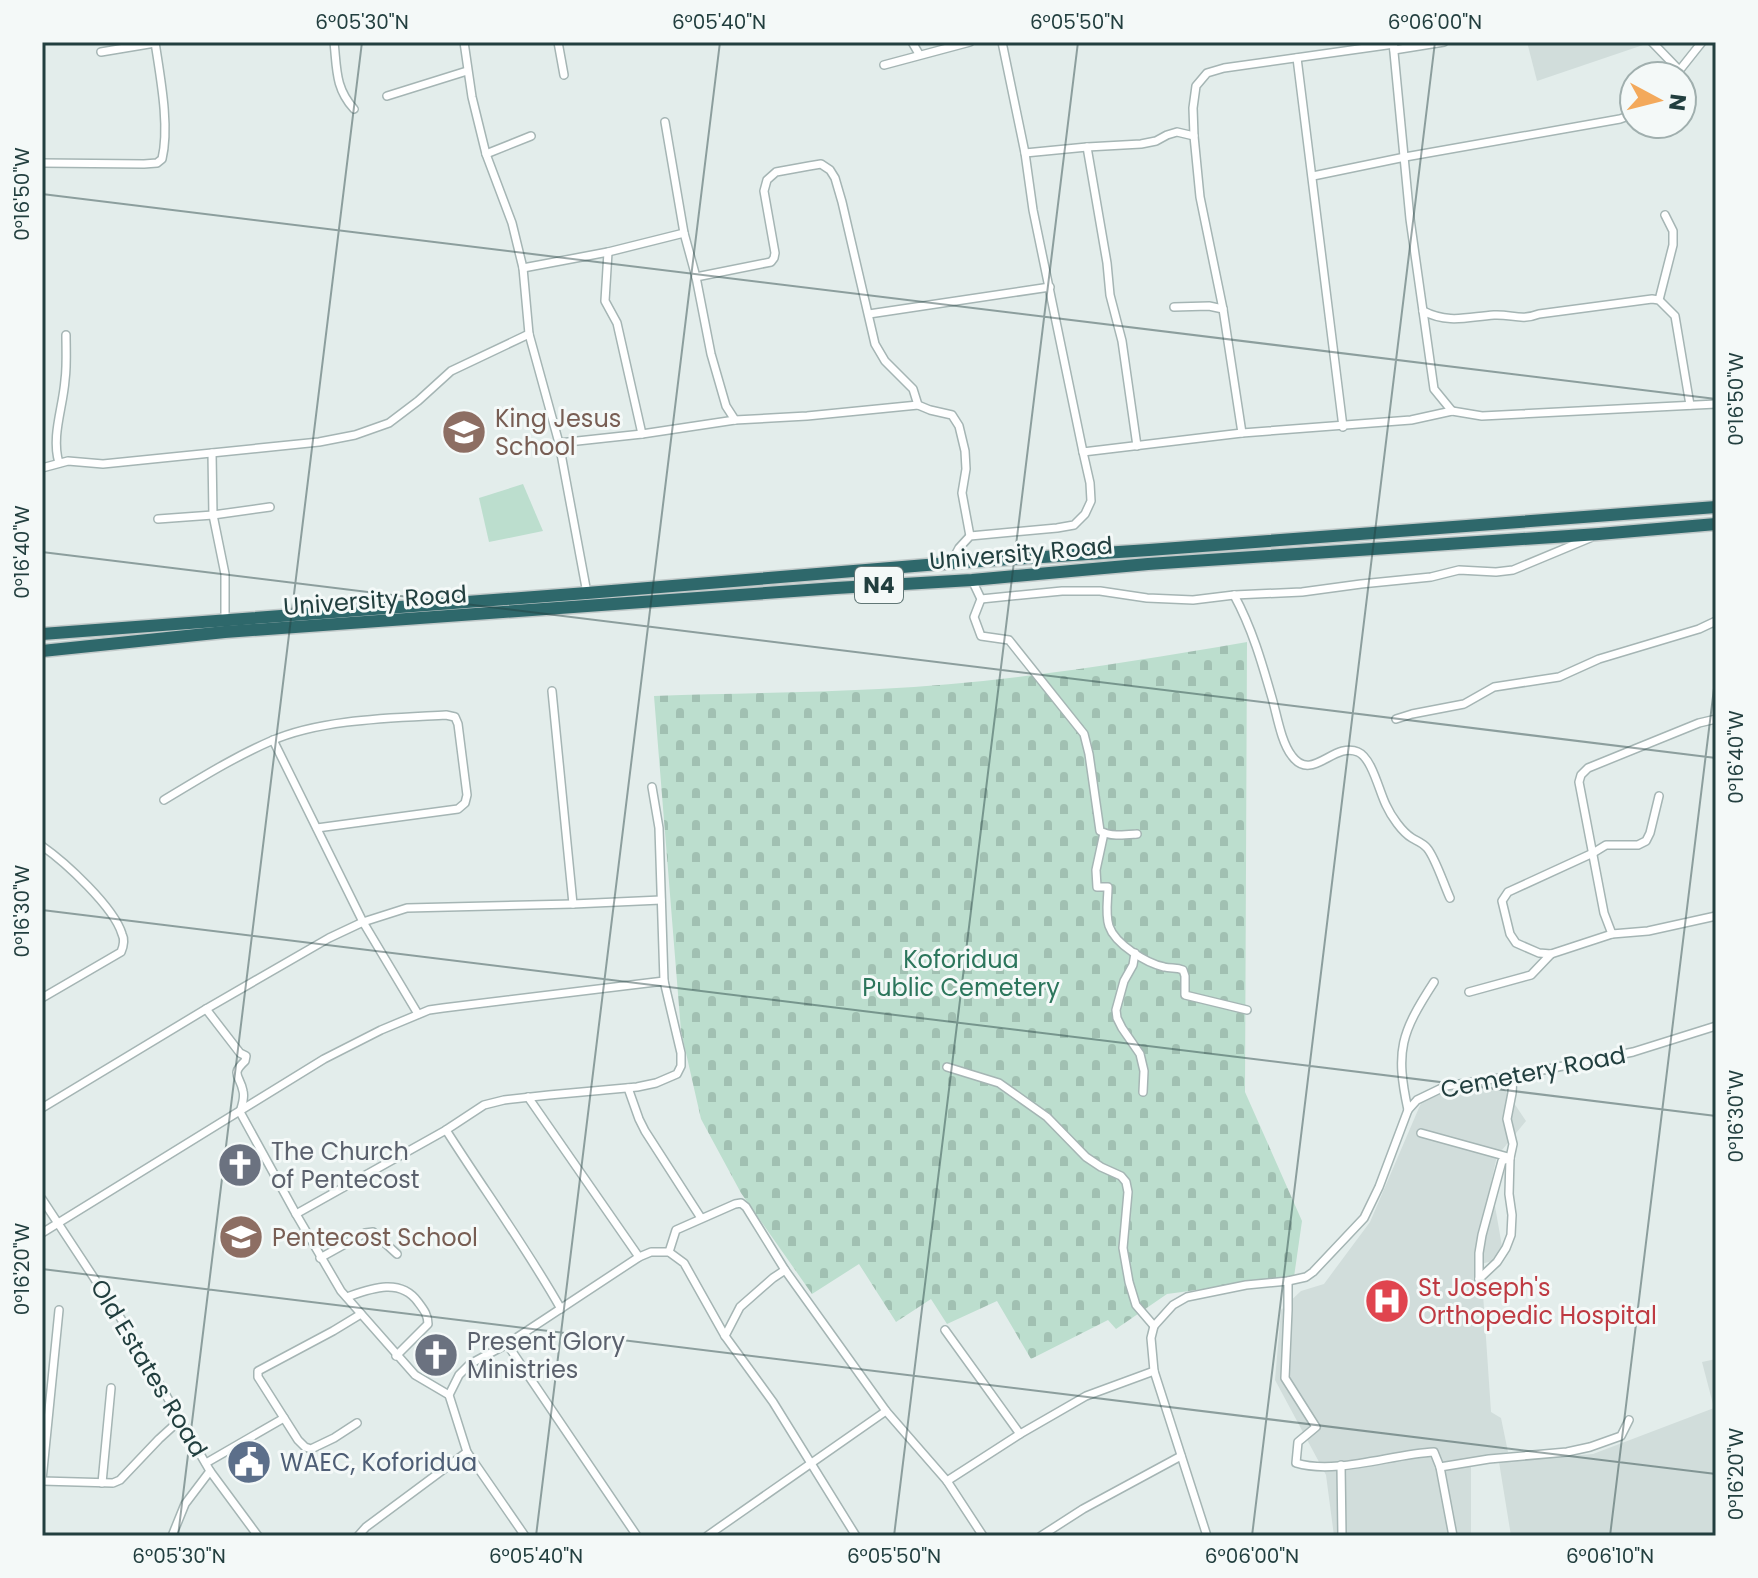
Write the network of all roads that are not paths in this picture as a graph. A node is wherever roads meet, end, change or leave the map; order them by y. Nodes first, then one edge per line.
1 (334, 42) edge
2 (464, 42) edge
3 (558, 42) edge
4 (912, 42) edge
5 (970, 42) edge
6 (1002, 42) edge
7 (1444, 42) edge
8 (1652, 42) edge
9 (1702, 42) edge
10 (155, 43) edge
11 (1394, 45) edge
12 (101, 52) dead end
13 (919, 54) junction
14 (1297, 58) junction
15 (1667, 60) edge
16 (1687, 60) edge
17 (884, 65) dead end
18 (467, 71) junction
19 (564, 75) dead end
20 (387, 96) dead end
21 (354, 109) dead end
22 (1618, 119) edge
23 (665, 122) dead end
24 (531, 136) dead end
25 (1194, 136) junction
26 (1087, 147) junction
27 (1025, 153) junction
28 (486, 154) junction
29 (1405, 157) junction
30 (42, 163) edge
31 (1313, 176) junction
32 (1665, 215) dead end
33 (684, 233) junction
34 (608, 252) junction
35 (523, 268) junction
36 (696, 277) junction
37 (1050, 287) junction
38 (1659, 300) junction
39 (1174, 307) dead end
40 (1223, 309) junction
41 (1423, 311) junction
42 (869, 314) junction
43 (529, 334) junction
44 (66, 335) dead end
45 (1716, 404) edge
46 (918, 405) junction
47 (1690, 405) junction
48 (1452, 411) junction
49 (735, 420) junction
50 (1343, 427) junction
51 (1242, 433) junction
52 (642, 434) junction
53 (559, 443) junction
54 (1137, 446) junction
55 (1083, 452) junction
56 (212, 453) junction
57 (59, 463) junction
58 (42, 468) edge
59 (270, 507) dead end
60 (1716, 507) edge
61 (213, 515) junction
62 (158, 519) dead end
63 (1716, 524) edge
64 (1599, 534) junction
65 (970, 536) junction
66 (951, 563) junction
67 (972, 580) junction
68 (587, 593) junction
69 (1234, 595) junction
70 (981, 599) junction
71 (1716, 621) edge
72 (225, 626) junction
73 (42, 634) edge
74 (42, 651) edge
75 (552, 691) dead end
76 (1396, 719) dead end
77 (1716, 719) edge
78 (273, 740) junction
79 (652, 787) dead end
80 (1659, 796) dead end
81 (164, 800) dead end
82 (317, 828) junction
83 (1104, 833) junction
84 (1137, 834) dead end
85 (42, 846) edge
86 (1593, 853) junction
87 (1450, 898) dead end
88 (661, 900) junction
89 (573, 904) junction
90 (1716, 916) edge
91 (363, 922) junction
92 (1612, 934) junction
93 (1135, 953) junction
94 (1551, 954) junction
95 (664, 981) junction
96 (1434, 982) dead end
97 (1469, 992) dead end
98 (42, 998) edge
99 (206, 1009) junction
100 (1247, 1010) dead end
101 (418, 1014) junction
102 (1716, 1026) edge
103 (947, 1067) dead end
104 (1513, 1076) junction
105 (628, 1088) junction
106 (1143, 1092) dead end
107 (528, 1097) junction
108 (42, 1108) edge
109 (1408, 1110) junction
110 (240, 1112) junction
111 (446, 1130) junction
112 (1421, 1133) dead end
113 (1510, 1158) junction
114 (42, 1199) edge
115 (296, 1214) junction
116 (701, 1218) junction
117 (59, 1223) junction
118 (42, 1233) edge
119 (669, 1252) junction
120 (397, 1254) dead end
121 (639, 1257) junction
122 (320, 1258) junction
123 (785, 1270) junction
124 (1288, 1281) junction
125 (347, 1297) junction
126 (561, 1309) junction
127 (59, 1310) dead end
128 (361, 1314) junction
129 (1154, 1326) junction
130 (945, 1330) dead end
131 (725, 1336) junction
132 (507, 1344) junction
133 (396, 1356) junction
134 (1154, 1371) junction
135 (111, 1388) dead end
136 (449, 1395) junction
137 (886, 1411) junction
138 (284, 1418) junction
139 (181, 1419) junction
140 (1629, 1420) dead end
141 (357, 1423) dead end
142 (1020, 1434) junction
143 (467, 1452) junction
144 (1181, 1456) junction
145 (811, 1464) junction
146 (1341, 1465) junction
147 (208, 1467) junction
148 (1440, 1467) junction
149 (42, 1480) edge
150 (947, 1481) junction
151 (102, 1483) junction
152 (1046, 1535) edge
153 (172, 1536) edge
154 (258, 1536) edge
155 (358, 1536) edge
156 (525, 1536) edge
157 (637, 1536) edge
158 (707, 1536) edge
159 (856, 1536) edge
160 (983, 1536) edge
161 (1207, 1536) edge
162 (1342, 1536) edge
163 (1453, 1536) edge

1 - 21 street
2 - 18 street
3 - 19 street
4 - 13 street
5 - 13 street
6 - 27 street
7 - 11 street
8 - 15 street
9 - 16 street
10 - 12 street
10 - 30 street
11 - 14 street
11 - 29 street
13 - 17 street
14 - 25 street
14 - 31 street
18 - 20 street
18 - 28 street
22 - 29 street
23 - 33 street
24 - 28 street
25 - 26 street
25 - 40 street
26 - 27 street
26 - 54 street
27 - 37 street
28 - 35 street
29 - 31 street
29 - 41 street
31 - 50 street
32 - 38 street
33 - 34 street
33 - 36 street
34 - 35 street
34 - 52 street
35 - 43 street
36 - 42 street
36 - 49 street
37 - 42 street
37 - 55 street
38 - 41 street
38 - 47 street
39 - 40 street
40 - 51 street
41 - 48 street
42 - 46 street
43 - 53 street
43 - 56 street
44 - 57 street
45 - 47 street
46 - 49 street
46 - 65 street
47 - 48 street
48 - 50 street
49 - 52 street
50 - 51 street
51 - 54 street
52 - 53 street
53 - 68 street
54 - 55 street
55 - 65 street
56 - 57 street
56 - 61 street
57 - 58 street
59 - 61 street
60 - 66 highway, University Road / N4
61 - 62 street
61 - 72 street
63 - 64 highway, University Road / N4
64 - 67 highway, University Road / N4
64 - 69 street
65 - 66 street
66 - 68 highway, University Road / N4
67 - 70 street
67 - 72 highway, University Road / N4
68 - 72 highway, University Road / N4
69 - 70 street
69 - 87 street
70 - 83 street
71 - 76 street
72 - 73 highway, University Road / N4
72 - 74 highway, University Road / N4
75 - 89 street
77 - 86 street
78 - 81 street
78 - 82 street
78 - 82 street
79 - 88 street
80 - 86 street
82 - 91 street
83 - 84 street
83 - 93 street
85 - 98 street
86 - 92 street
86 - 94 street
88 - 89 street
88 - 95 street
89 - 91 street
90 - 92 street
91 - 99 street
91 - 101 street
92 - 94 street
93 - 100 street
93 - 106 street
94 - 97 street
95 - 101 street
95 - 105 street
96 - 109 street
99 - 108 street
99 - 110 street
101 - 110 street
102 - 104 street, Cemetery Road
103 - 129 street
104 - 109 street, Cemetery Road
104 - 113 street
105 - 107 street
105 - 116 street
107 - 111 street
107 - 121 street
109 - 124 street, Cemetery Road
110 - 115 street
110 - 117 street
111 - 115 street
111 - 126 street
112 - 113 street
113 - 113 street
114 - 117 street, Old Estates Road
115 - 122 street
116 - 119 street
116 - 123 street
117 - 118 street
117 - 139 street, Old Estates Road
119 - 121 street
119 - 131 street
120 - 122 street
121 - 126 street
122 - 125 street
123 - 131 street
123 - 137 street
124 - 129 street, Cemetery Road
124 - 146 street
125 - 128 street
125 - 133 street
126 - 132 street
127 - 149 street
128 - 133 street
128 - 138 street
129 - 134 street
130 - 142 street
131 - 145 street
132 - 136 street
132 - 157 street
133 - 136 street
134 - 142 street
134 - 144 street
135 - 151 street
136 - 143 street
137 - 145 street
137 - 150 street
138 - 141 street
138 - 147 street
139 - 147 street, Old Estates Road
139 - 151 street
140 - 148 street
142 - 150 street
143 - 155 street
143 - 156 street
144 - 152 street
144 - 161 street
145 - 158 street
145 - 159 street
146 - 148 street
146 - 162 street
147 - 153 street
147 - 154 street, Old Estates Road
148 - 163 street
149 - 151 street
150 - 160 street

